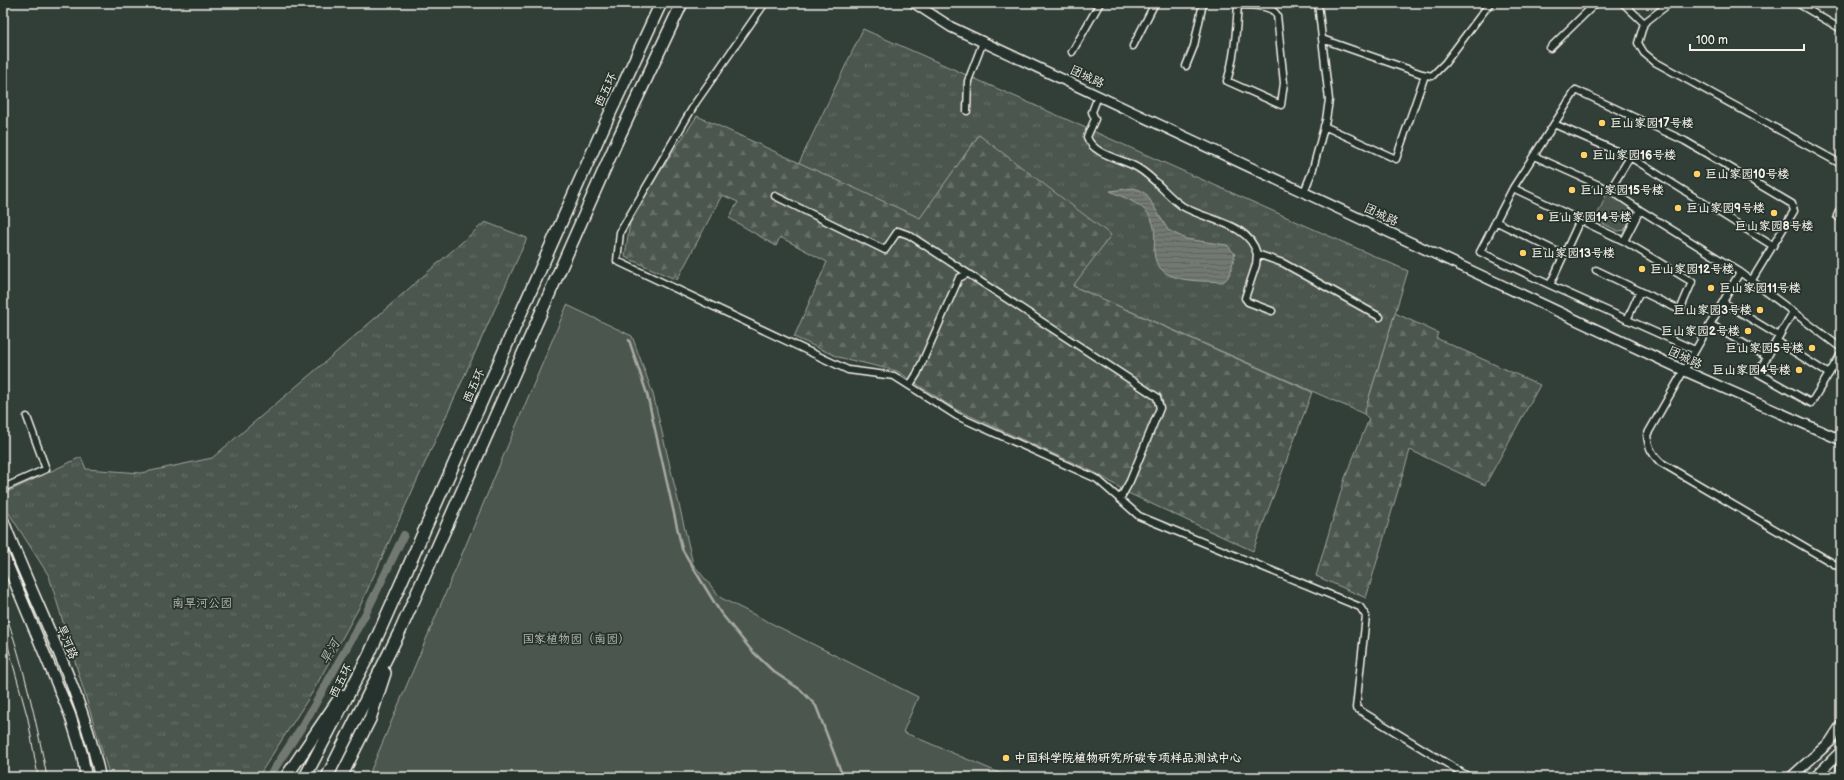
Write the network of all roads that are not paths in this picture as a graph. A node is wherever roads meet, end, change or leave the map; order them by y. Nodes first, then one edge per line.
1 (661, 3) edge
2 (682, 3) edge
3 (765, 3) edge
4 (914, 3) edge
5 (1100, 3) edge
6 (1155, 3) edge
7 (1203, 3) edge
8 (1318, 3) edge
9 (1490, 3) edge
10 (1596, 3) edge
11 (1623, 3) edge
12 (1670, 3) edge
13 (1797, 3) edge
14 (1239, 4) edge
15 (1644, 23) junction
16 (1841, 29) edge
17 (1322, 39) junction
18 (983, 42) junction
19 (1133, 46) dead end
20 (1550, 48) dead end
21 (1072, 52) dead end
22 (1186, 66) dead end
23 (1425, 74) junction
24 (1098, 96) junction
25 (967, 111) dead end
26 (1554, 124) junction
27 (1324, 126) junction
28 (1534, 156) junction
29 (1630, 157) junction
30 (1841, 164) edge
31 (1513, 188) junction
32 (1610, 190) junction
33 (1304, 192) junction
34 (775, 196) dead end
35 (1841, 207) edge
36 (1640, 210) junction
37 (1841, 219) edge
38 (1580, 220) junction
39 (1495, 222) junction
40 (1624, 241) junction
41 (1773, 246) junction
42 (1257, 254) junction
43 (1564, 255) junction
44 (1596, 270) dead end
45 (1740, 272) junction
46 (967, 274) junction
47 (1752, 280) junction
48 (1550, 285) junction
49 (1640, 291) junction
50 (1723, 302) junction
51 (1272, 311) dead end
52 (1793, 312) junction
53 (1380, 317) dead end
54 (1627, 320) junction
55 (1710, 324) junction
56 (1778, 338) junction
57 (1841, 348) edge
58 (1695, 350) junction
59 (1841, 354) edge
60 (1767, 357) junction
61 (1685, 371) junction
62 (1829, 374) junction
63 (910, 385) junction
64 (27, 417) dead end
65 (1841, 440) edge
66 (5, 488) edge
67 (1120, 499) junction
68 (3, 520) edge
69 (3, 554) edge
70 (1841, 568) edge
71 (401, 629) junction
72 (369, 655) junction
73 (1841, 725) edge
74 (1841, 751) edge
75 (86, 777) edge
76 (100, 777) edge
77 (286, 777) edge
78 (305, 777) edge
79 (326, 777) edge
80 (342, 777) edge
81 (1469, 777) edge
82 (1791, 777) edge
83 (1815, 777) edge
84 (1839, 777) edge

1 - 72 highway, 西五环
2 - 71 highway
3 - 63 street
4 - 18 street, 团城路
5 - 21 street
6 - 19 street
7 - 22 street
8 - 17 street
9 - 23 street
10 - 20 street
11 - 15 street
12 - 15 street
13 - 16 street
14 - 14 street
15 - 30 street
17 - 23 street
17 - 27 street
18 - 24 street, 团城路
18 - 25 street
23 - 27 street
24 - 33 street, 团城路
24 - 42 street
26 - 28 street
26 - 29 street
26 - 41 street
27 - 33 street
28 - 31 street
28 - 32 street
29 - 32 street
29 - 41 street
31 - 38 street
31 - 39 street
32 - 36 street
33 - 61 street, 团城路
34 - 46 street
35 - 37 street
36 - 40 street
36 - 45 street
38 - 40 street
38 - 43 street
39 - 43 street
39 - 48 street
40 - 49 street
41 - 47 street
42 - 51 street
42 - 53 street
43 - 48 street
44 - 49 street
45 - 47 street
45 - 50 street
46 - 63 street
46 - 67 street
47 - 52 street
48 - 54 street
49 - 54 street
50 - 55 street
50 - 56 street
52 - 56 street
52 - 57 street
54 - 58 street
55 - 58 street
55 - 60 street
56 - 60 street
56 - 62 street
58 - 61 street
59 - 62 street
60 - 62 street
61 - 65 street, 团城路
61 - 70 street
63 - 67 street
64 - 66 street
67 - 81 street
68 - 76 main road, 旱河路
69 - 75 main road, 旱河路
71 - 79 highway
71 - 80 highway
72 - 77 highway
72 - 78 highway, 西五环
73 - 82 street
74 - 83 street
74 - 84 street

